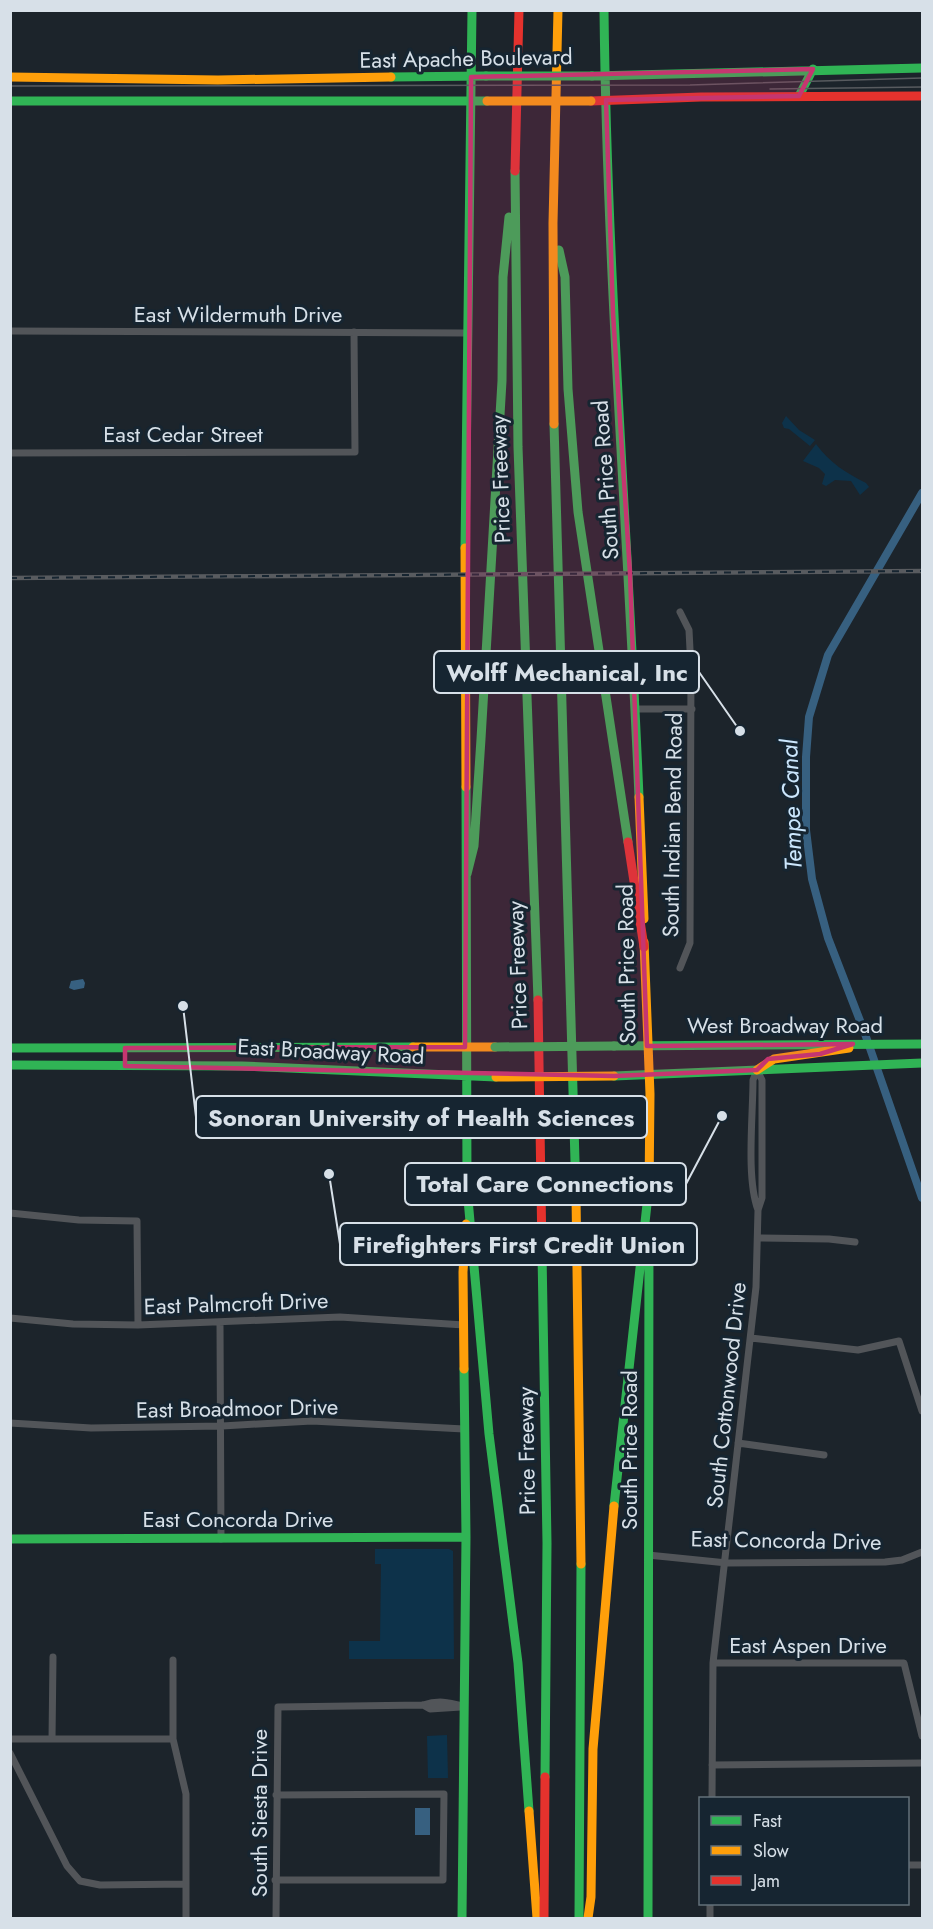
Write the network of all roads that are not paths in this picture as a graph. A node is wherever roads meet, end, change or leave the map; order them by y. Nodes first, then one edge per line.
1 (472, 10) edge
2 (519, 10) edge
3 (558, 10) edge
4 (604, 10) edge
5 (922, 68) edge
6 (813, 69) junction
7 (606, 75) junction
8 (10, 77) edge
9 (471, 77) junction
10 (799, 96) junction
11 (922, 96) edge
12 (606, 100) junction
13 (10, 101) edge
14 (470, 102) junction
15 (515, 159) junction
16 (554, 223) junction
17 (10, 331) edge
18 (354, 332) junction
19 (466, 333) junction
20 (10, 453) edge
21 (680, 612) dead end
22 (692, 708) junction
23 (636, 710) junction
24 (467, 874) junction
25 (644, 946) junction
26 (681, 968) dead end
27 (853, 1044) junction
28 (922, 1044) edge
29 (647, 1046) junction
30 (465, 1047) junction
31 (10, 1048) edge
32 (125, 1048) junction
33 (242, 1048) junction
34 (922, 1063) edge
35 (10, 1065) edge
36 (125, 1066) junction
37 (242, 1066) junction
38 (757, 1070) junction
39 (465, 1076) junction
40 (649, 1076) junction
41 (753, 1133) junction
42 (762, 1147) junction
43 (649, 1186) junction
44 (467, 1188) junction
45 (758, 1210) junction
46 (10, 1213) edge
47 (758, 1238) junction
48 (855, 1242) dead end
49 (10, 1318) edge
50 (220, 1323) junction
51 (138, 1324) junction
52 (464, 1325) junction
53 (751, 1338) junction
54 (922, 1411) edge
55 (10, 1423) edge
56 (222, 1426) junction
57 (464, 1429) junction
58 (738, 1443) junction
59 (824, 1455) dead end
60 (466, 1537) junction
61 (10, 1539) edge
62 (221, 1539) junction
63 (922, 1552) edge
64 (648, 1554) junction
65 (727, 1563) junction
66 (53, 1657) dead end
67 (173, 1660) dead end
68 (713, 1663) junction
69 (463, 1706) junction
70 (922, 1736) edge
71 (10, 1739) edge
72 (52, 1739) junction
73 (173, 1739) junction
74 (10, 1753) edge
75 (922, 1763) edge
76 (712, 1765) junction
77 (276, 1795) junction
78 (712, 1797) edge
79 (275, 1880) junction
80 (186, 1884) junction
81 (186, 1918) edge
82 (276, 1918) edge
83 (462, 1918) edge
84 (537, 1918) edge
85 (544, 1918) edge
86 (579, 1918) edge
87 (588, 1918) edge
88 (648, 1918) edge

1 - 9 main road
2 - 15 main road, Price Freeway
3 - 16 main road
4 - 7 main road, South Price Road
5 - 6 main road, East Apache Boulevard
6 - 7 main road, East Apache Boulevard
6 - 10 main road
7 - 9 main road, East Apache Boulevard, bridge
7 - 12 main road, South Price Road
8 - 9 main road, East Apache Boulevard
9 - 14 main road
10 - 11 main road, East Apache Boulevard
10 - 12 main road, East Apache Boulevard
12 - 14 main road, East Apache Boulevard, bridge
12 - 23 main road, South Price Road
13 - 14 main road, East Apache Boulevard
14 - 19 main road
15 - 24 main road
15 - 85 main road, Price Freeway
16 - 25 main road
16 - 86 main road
17 - 18 street, East Wildermuth Drive
18 - 19 street, East Wildermuth Drive
18 - 20 street, East Cedar Street
19 - 24 main road
21 - 22 street, South Indian Bend Road
22 - 23 street
22 - 26 street, South Indian Bend Road
23 - 25 main road, South Price Road
24 - 30 main road
25 - 29 main road, South Price Road
27 - 28 main road, West Broadway Road
27 - 29 main road, West Broadway Road
27 - 38 main road
29 - 30 main road, East Broadway Road, bridge
29 - 40 main road, South Price Road
30 - 33 main road, East Broadway Road
30 - 39 main road
31 - 32 main road, East Broadway Road
32 - 33 main road, East Broadway Road
32 - 36 main road
33 - 37 main road
34 - 38 main road, West Broadway Road
35 - 36 main road, East Broadway Road
36 - 37 main road, East Broadway Road
37 - 39 main road, East Broadway Road
38 - 40 main road, West Broadway Road
38 - 41 street, South Cottonwood Drive
38 - 42 street, South Cottonwood Drive
39 - 40 main road, East Broadway Road, bridge
39 - 44 main road
40 - 43 main road, South Price Road
41 - 42 street
41 - 45 street, South Cottonwood Drive
42 - 45 street, South Cottonwood Drive
43 - 64 main road, South Price Road
43 - 87 main road
44 - 52 main road
44 - 84 main road
45 - 47 street, South Cottonwood Drive
46 - 51 street
47 - 48 street
47 - 53 street, South Cottonwood Drive
49 - 51 street, East Palmcroft Drive
50 - 51 street, East Palmcroft Drive
50 - 52 street, East Palmcroft Drive
50 - 56 street
52 - 57 main road
53 - 54 street
53 - 58 street, South Cottonwood Drive
55 - 56 street, East Broadmoor Drive
56 - 57 street, East Broadmoor Drive
56 - 62 street
57 - 60 main road
58 - 59 street
58 - 65 street, South Cottonwood Drive
60 - 62 main road, East Concorda Drive
60 - 69 main road
61 - 62 main road, East Concorda Drive
63 - 65 street, East Concorda Drive
64 - 65 street, East Concorda Drive
64 - 88 main road, South Price Road
65 - 68 street, South Cottonwood Drive
66 - 72 street
67 - 73 street
68 - 70 street, East Aspen Drive
68 - 76 street, South Cottonwood Drive
69 - 77 street, South Siesta Drive
69 - 83 main road
71 - 72 street
72 - 73 street
73 - 80 street
74 - 80 street
75 - 76 street
76 - 78 street, South Cottonwood Drive
77 - 79 street, South Siesta Drive
77 - 79 street
79 - 82 street, South Siesta Drive
80 - 81 street

